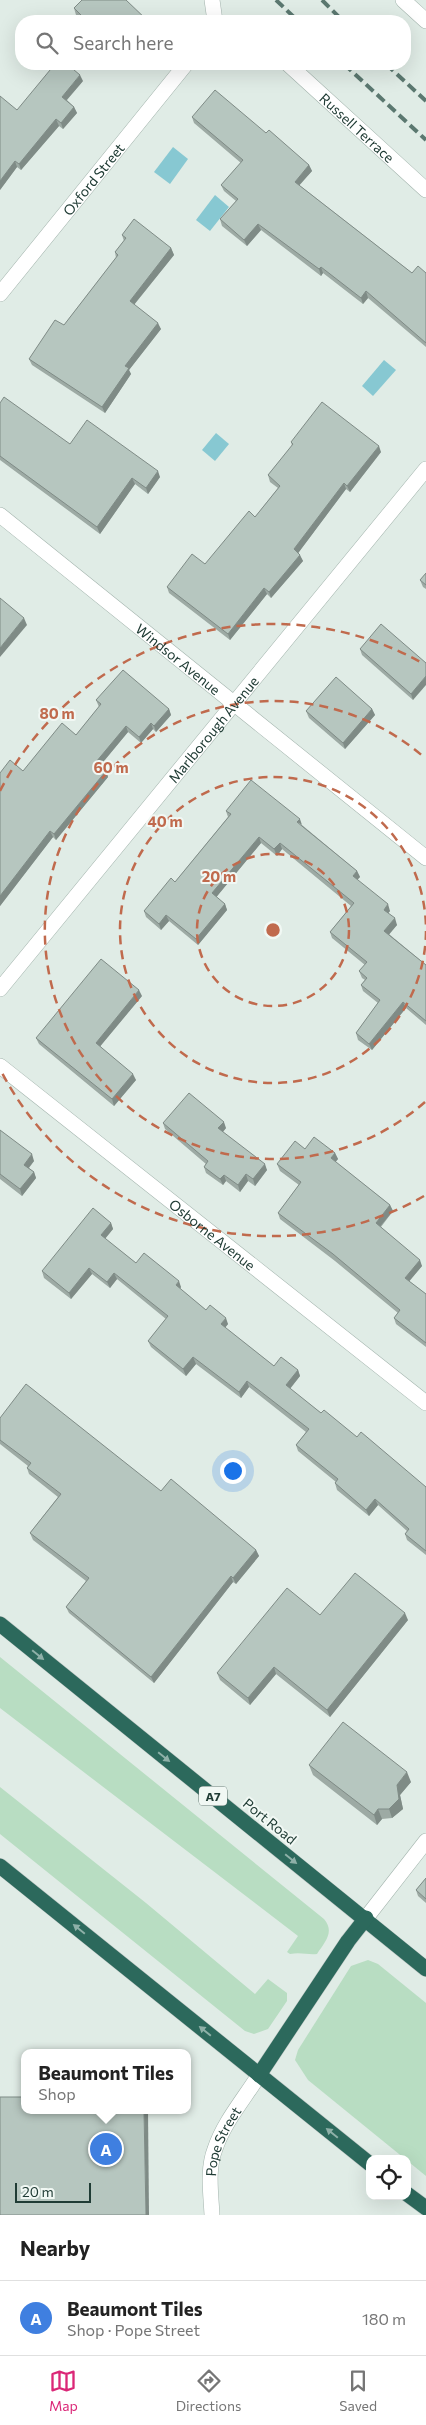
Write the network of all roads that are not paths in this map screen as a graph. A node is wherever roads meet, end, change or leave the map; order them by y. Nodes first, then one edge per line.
1 (212, 0) edge
2 (403, 0) edge
3 (217, 15) edge
4 (426, 21) edge
5 (181, 70) edge
6 (295, 70) edge
7 (426, 190) edge
8 (0, 294) edge
9 (426, 469) edge
10 (0, 514) edge
11 (234, 704) junction
12 (426, 858) edge
13 (0, 989) edge
14 (0, 1066) edge
15 (426, 1403) edge
16 (0, 1624) edge
17 (426, 1841) edge
18 (0, 1866) edge
19 (366, 1918) junction
20 (426, 1968) edge
21 (259, 2075) junction
22 (366, 2161) edge
23 (411, 2197) edge
24 (426, 2208) edge
25 (212, 2215) edge

1 - 3 street
2 - 4 street
5 - 8 street, Oxford Street
6 - 7 street, Russell Terrace
9 - 11 street, Marlborough Avenue
10 - 11 street, Windsor Avenue
11 - 12 street, Windsor Avenue
11 - 13 street, Marlborough Avenue
14 - 15 street, Osborne Avenue
16 -> 19 highway, Port Road / A7
17 - 19 street
21 -> 18 highway
19 - 20 highway, Port Road / A7
19 - 21 highway
22 -> 21 highway
21 - 25 street, Pope Street
23 - 24 highway

